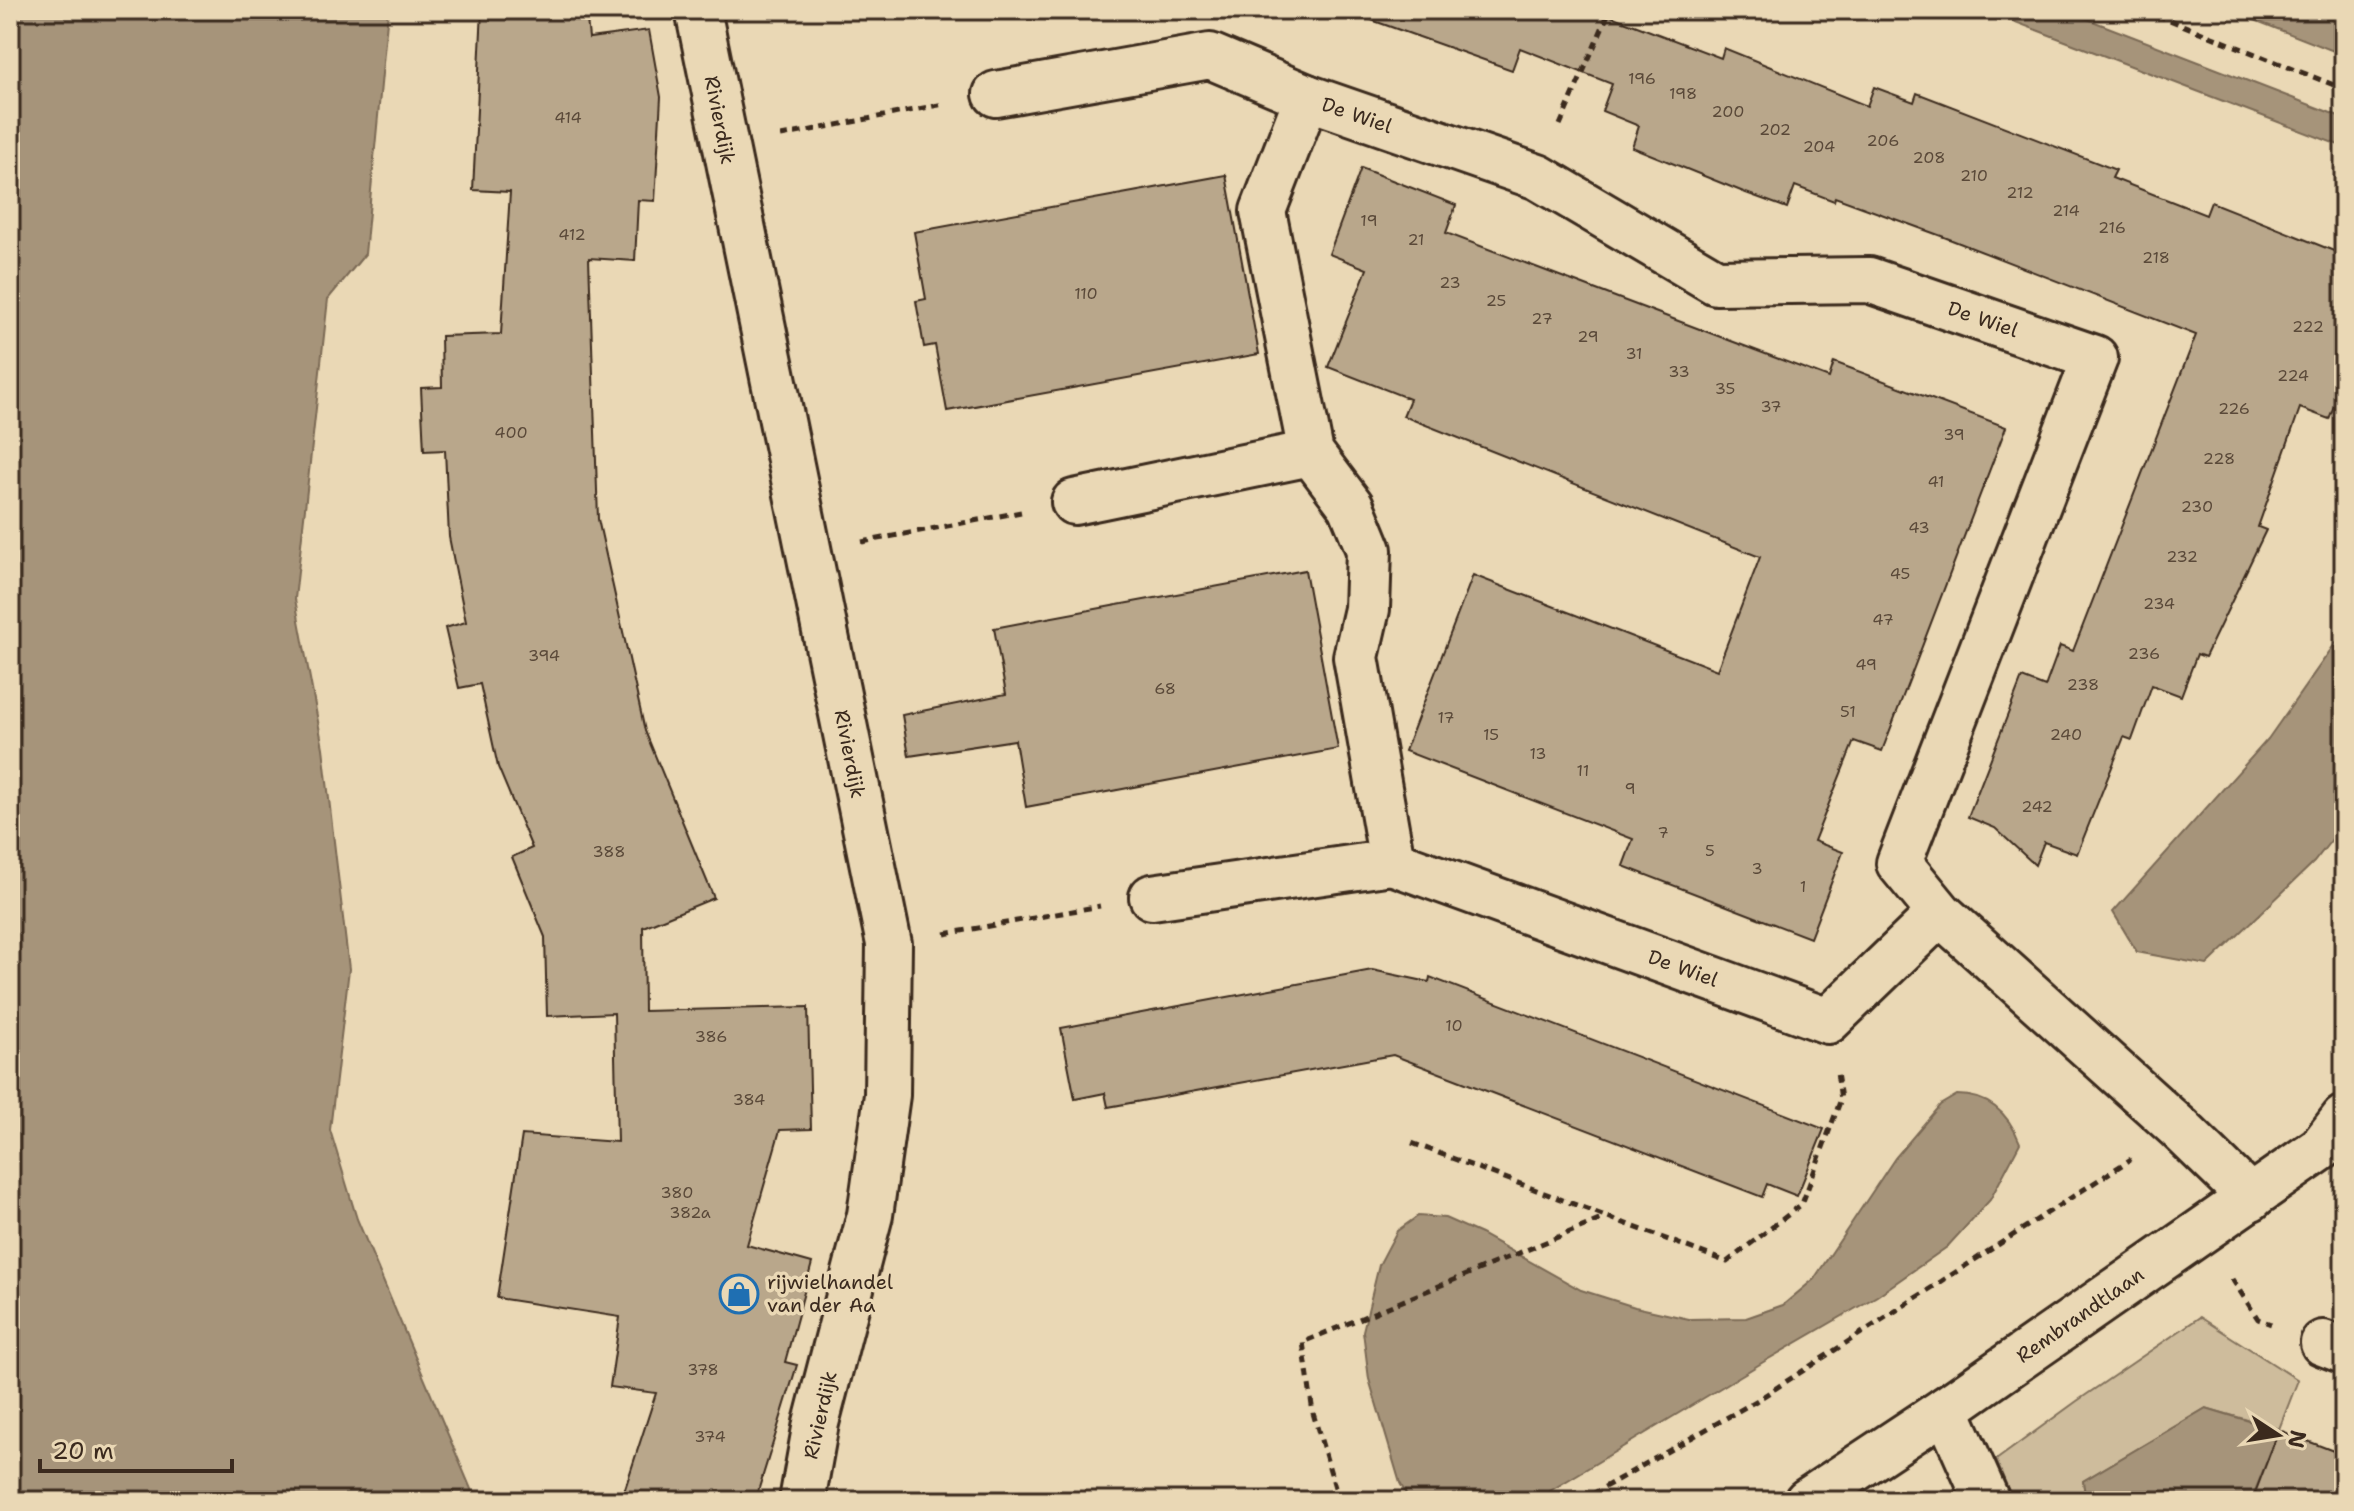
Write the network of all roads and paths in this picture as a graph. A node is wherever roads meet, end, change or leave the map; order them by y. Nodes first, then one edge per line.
1 (698, 10) edge
2 (1610, 10) edge
3 (2144, 10) edge
4 (2344, 62) edge
5 (2336, 85) junction
6 (2344, 89) edge
7 (996, 94) joint
8 (1307, 97) junction
9 (725, 147) junction
10 (1538, 177) junction
11 (1311, 453) junction
12 (1074, 502) joint
13 (810, 552) junction
14 (1392, 862) junction
15 (1152, 897) joint
16 (1940, 913) junction
17 (889, 944) junction
18 (1828, 1021) junction
19 (2344, 1118) edge
20 (2179, 1128) junction
21 (1412, 1143) dead end
22 (2251, 1198) junction
23 (1604, 1218) junction
24 (2201, 1231) junction
25 (2333, 1347) edge
26 (1946, 1409) junction
27 (802, 1501) edge
28 (1339, 1501) edge
29 (1580, 1501) edge
30 (1807, 1501) edge
31 (1987, 1501) edge

1 - 9 street, Rivierdijk
2 - 10 path
3 - 5 path
4 - 5 path
5 - 6 path
7 - 8 street, De Wiel
7 - 9 path
8 - 10 street, De Wiel
8 - 11 street, De Wiel
9 - 13 street, Rivierdijk
10 - 16 street, De Wiel
11 - 12 street
11 - 14 street, De Wiel
12 - 13 path
13 - 17 street, Rivierdijk
14 - 15 street, De Wiel
14 - 18 street, De Wiel
15 - 17 path
16 - 18 street
16 - 20 street, De Wiel
17 - 27 street, Rivierdijk
18 - 23 path
19 - 22 street, Rembrandtlaan
20 - 22 street, De Wiel
20 - 29 path
21 - 23 path
22 - 24 street, Rembrandtlaan
23 - 28 path
24 - 25 path
24 - 26 street, Rembrandtlaan
26 - 30 street, Rembrandtlaan
26 - 31 street

